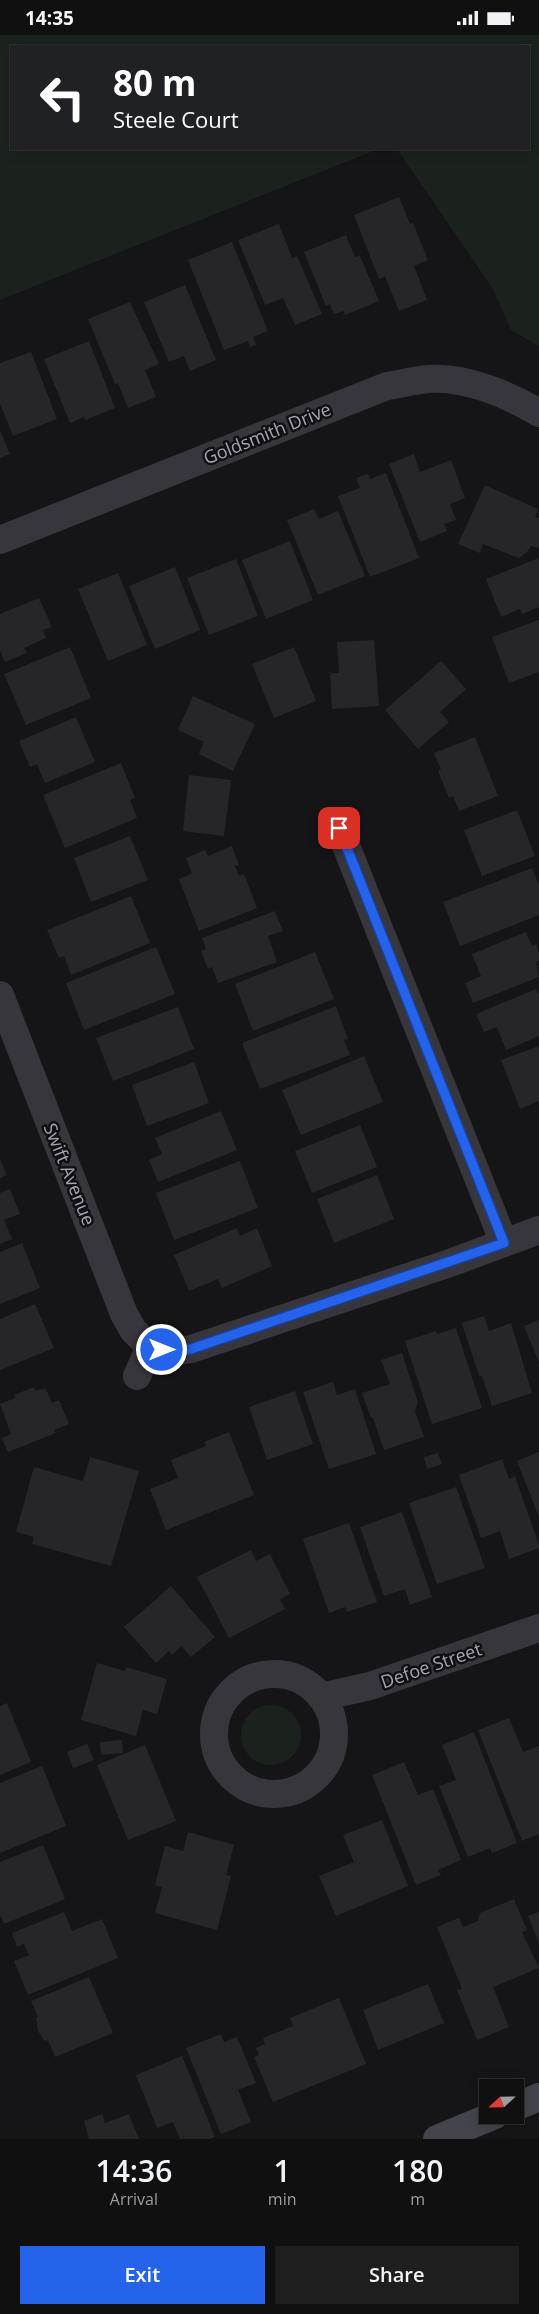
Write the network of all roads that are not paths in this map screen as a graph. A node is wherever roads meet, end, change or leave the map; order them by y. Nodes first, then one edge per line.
1 (539, 413) edge
2 (0, 540) edge
3 (339, 828) dead end
4 (0, 995) edge
5 (539, 1230) edge
6 (504, 1243) junction
7 (150, 1347) junction
8 (137, 1376) dead end
9 (539, 1627) edge
10 (321, 1697) junction
11 (539, 2097) edge
12 (524, 2103) edge
13 (479, 2122) edge
14 (437, 2139) edge

1 - 2 street, Goldsmith Drive
3 - 6 street
4 - 7 street, Swift Avenue
5 - 6 street
6 - 7 street
7 - 8 street
9 - 10 street, Defoe Street
10 - 10 street
11 - 12 main road
13 - 14 main road

